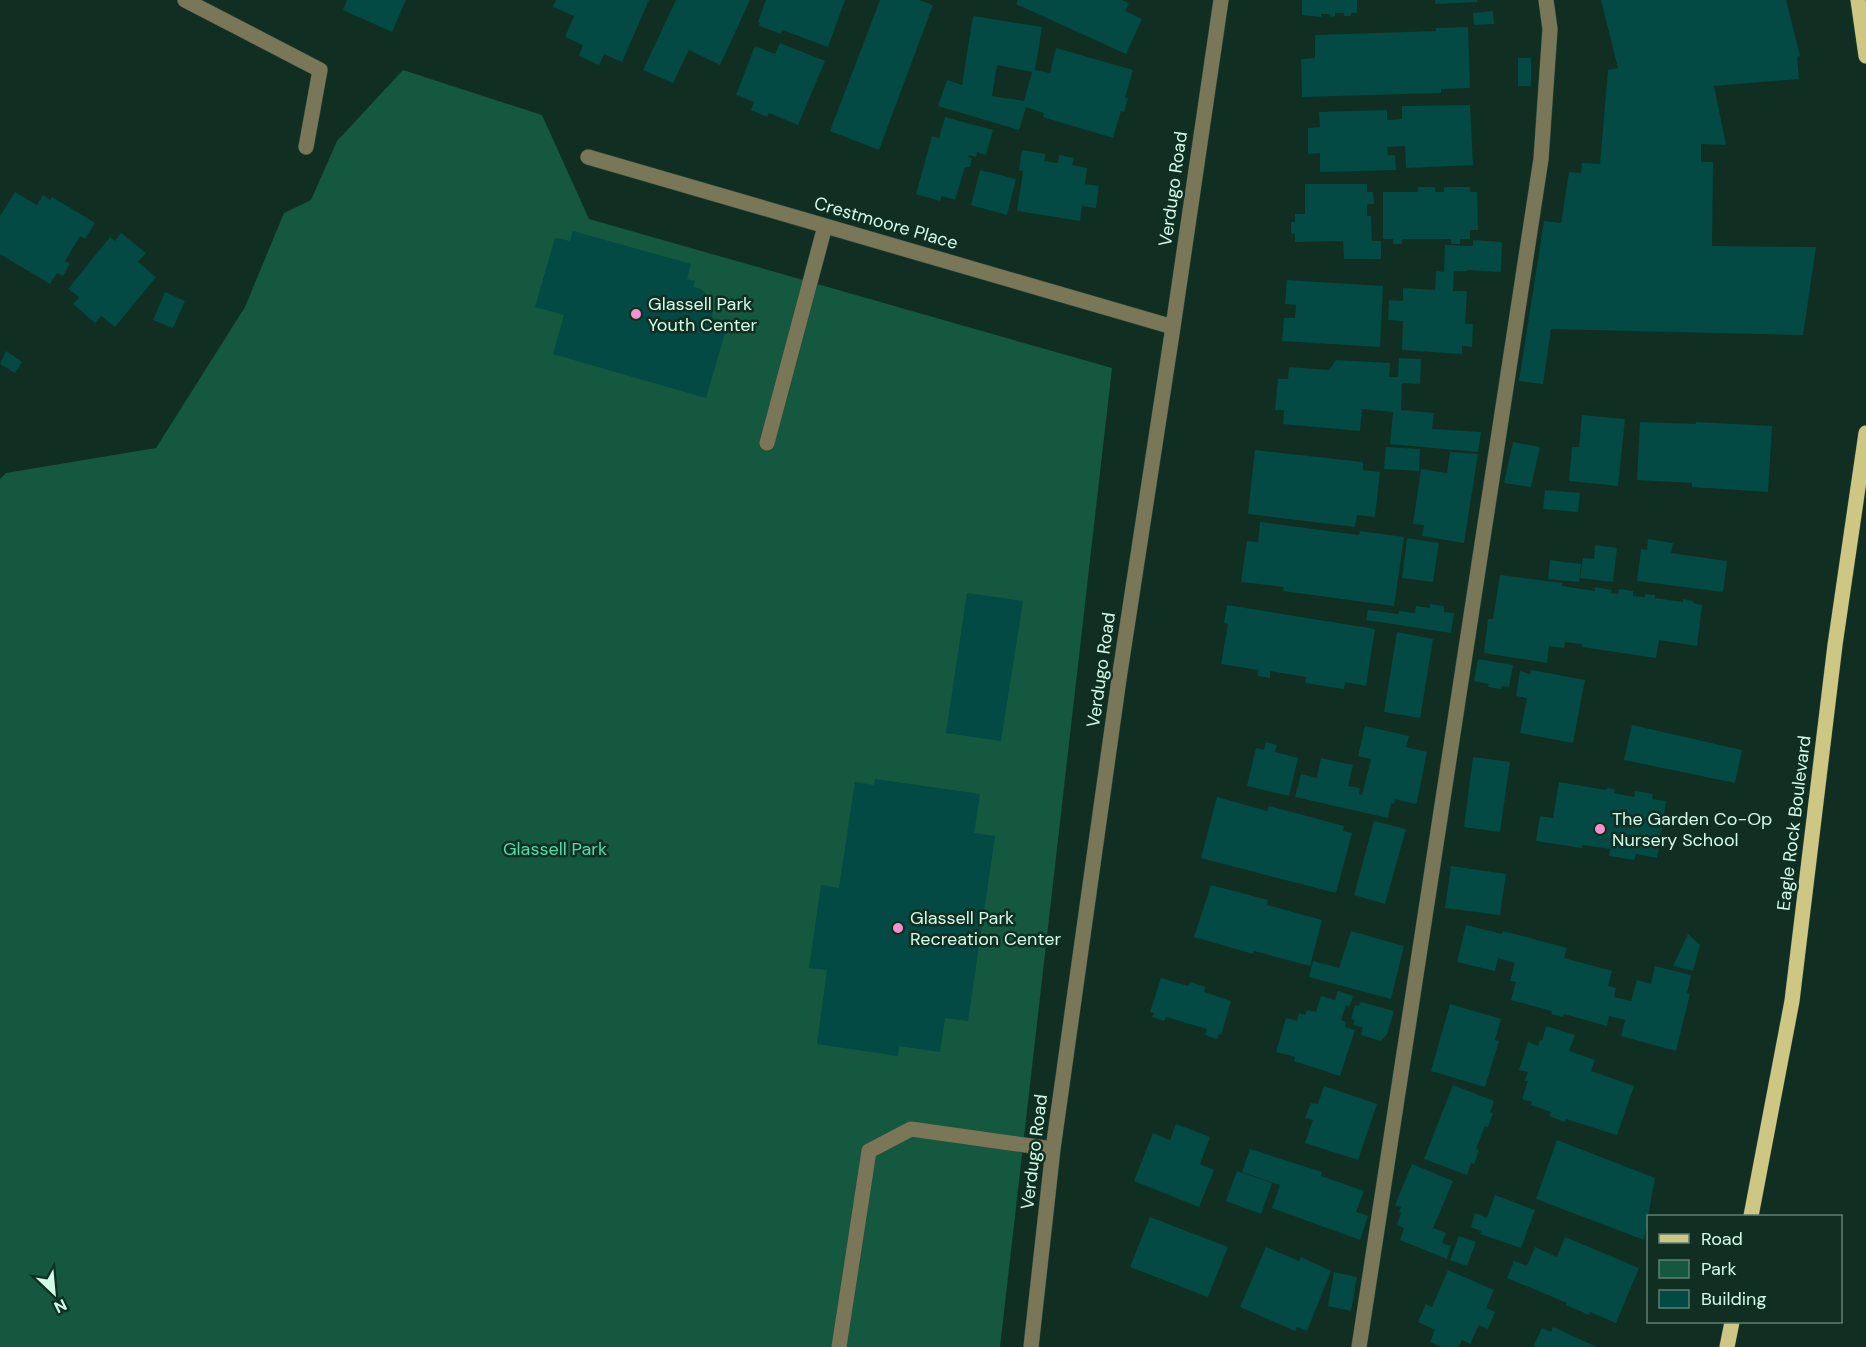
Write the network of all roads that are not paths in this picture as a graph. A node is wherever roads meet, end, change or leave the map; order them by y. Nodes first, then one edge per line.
1 (185, 0) edge
2 (1221, 0) edge
3 (1546, 0) edge
4 (1861, 6) edge
5 (1866, 56) edge
6 (306, 147) dead end
7 (588, 157) dead end
8 (825, 226) junction
9 (1173, 327) junction
10 (1866, 433) edge
11 (767, 443) dead end
12 (1053, 1149) junction
13 (1751, 1215) edge
14 (1732, 1323) edge
15 (839, 1347) edge
16 (1031, 1347) edge
17 (1359, 1347) edge
18 (1727, 1347) edge

1 - 6 street
2 - 9 street, Verdugo Road
3 - 17 street
4 - 5 main road
7 - 8 street, Crestmoore Place
8 - 9 street, Crestmoore Place
8 - 11 street
9 - 12 street, Verdugo Road
10 - 13 main road, Eagle Rock Boulevard
12 - 15 street
12 - 16 street, Verdugo Road
14 - 18 main road

